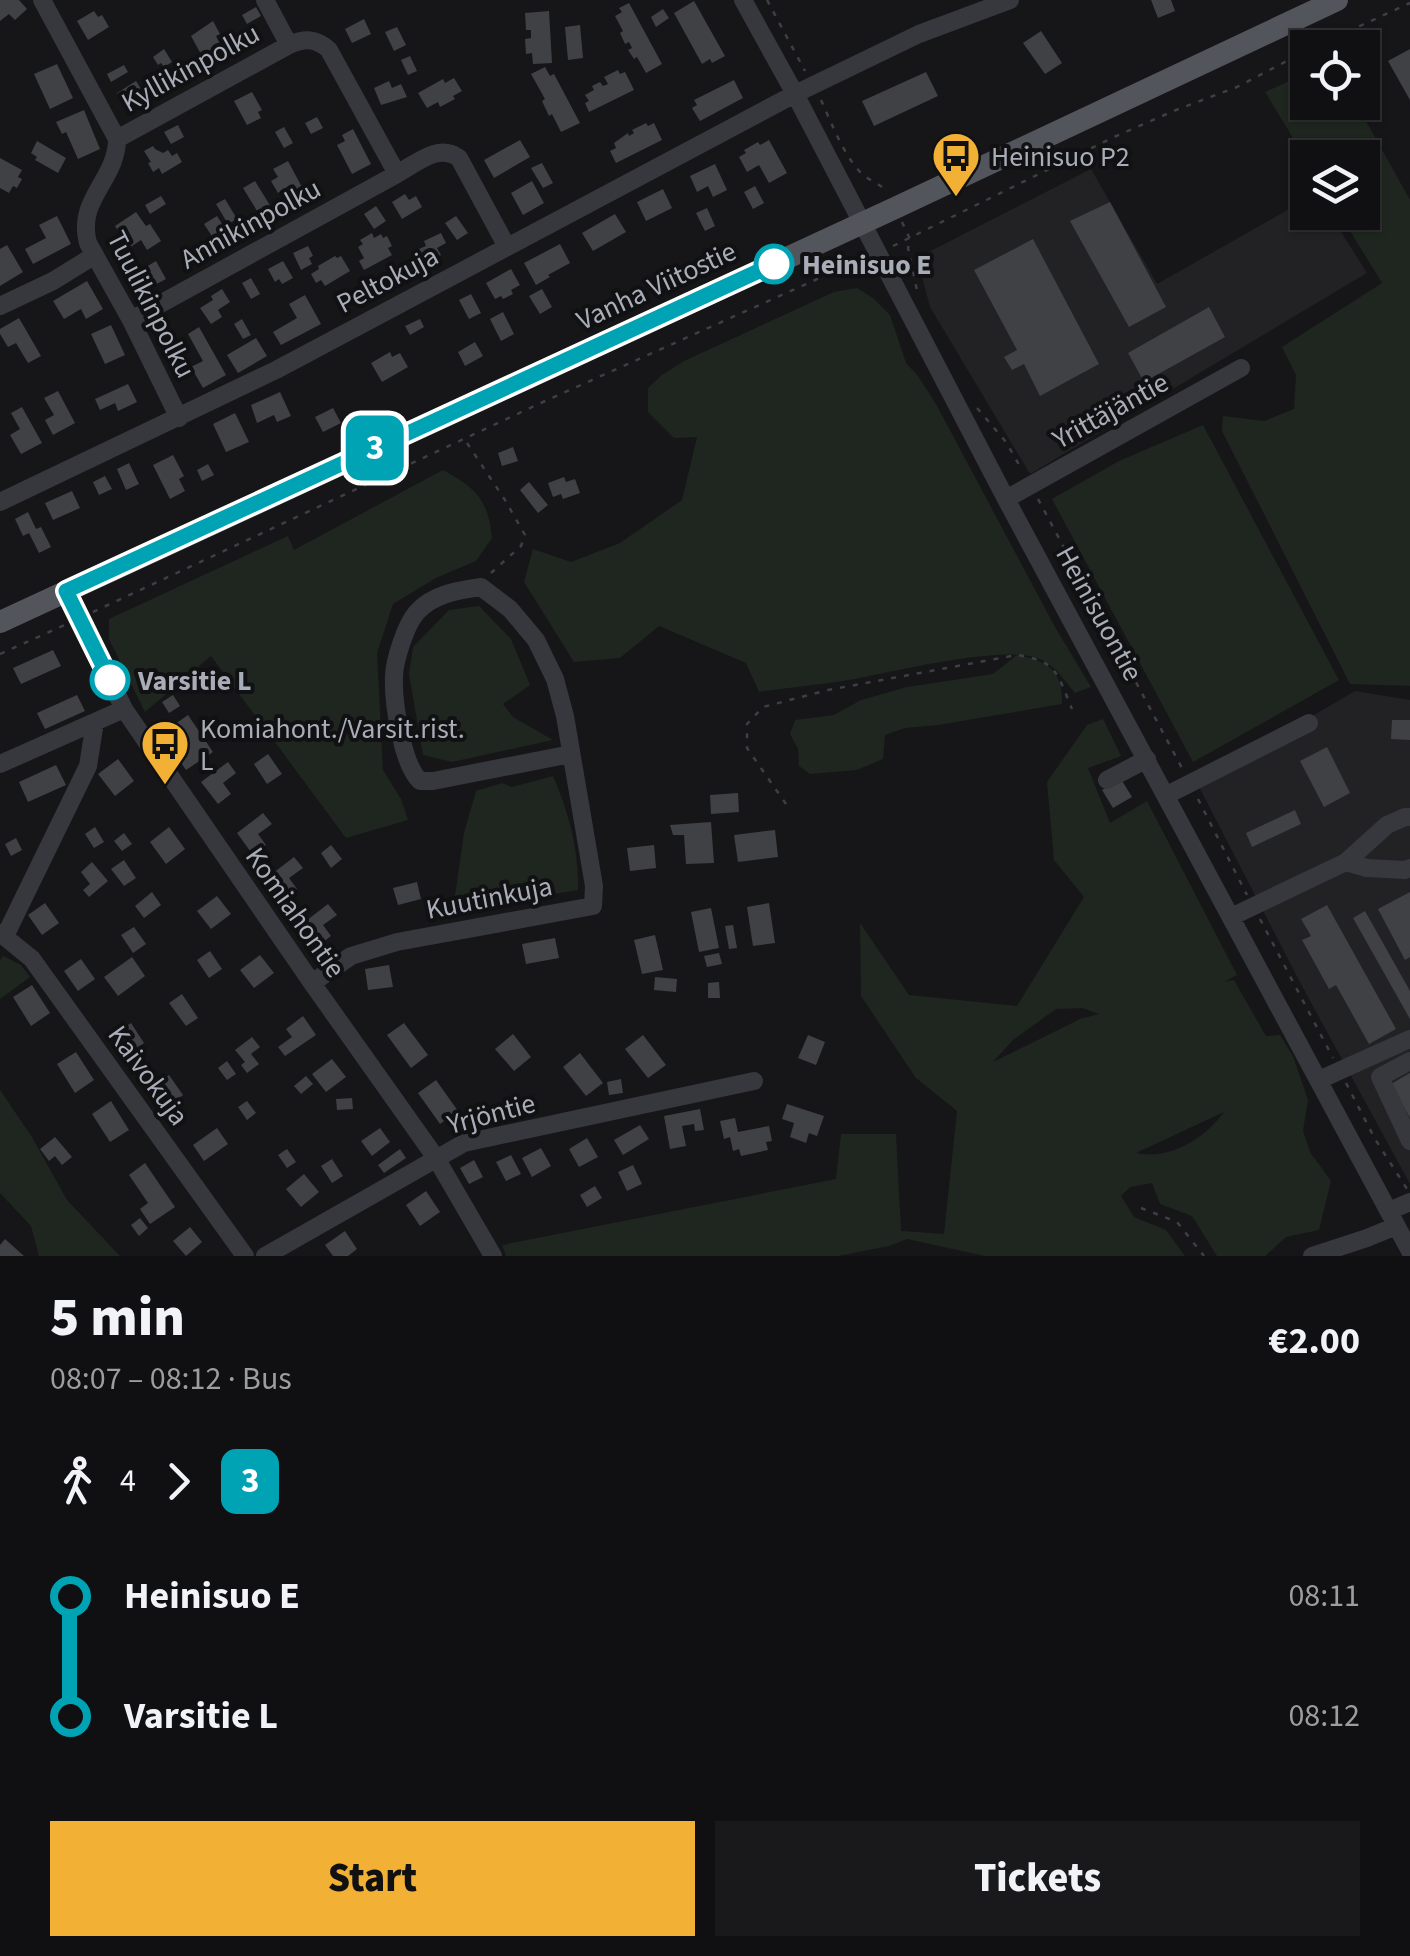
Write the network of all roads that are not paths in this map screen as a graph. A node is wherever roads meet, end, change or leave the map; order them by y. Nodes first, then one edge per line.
1 (42, 0) edge
2 (265, 0) edge
3 (743, 0) edge
4 (1010, 0) edge
5 (1337, 0) edge
6 (288, 44) junction
7 (795, 94) junction
8 (117, 138) junction
9 (397, 174) junction
10 (861, 223) junction
11 (507, 247) junction
12 (94, 255) junction
13 (0, 306) edge
14 (131, 320) junction
15 (1241, 368) dead end
16 (179, 418) junction
17 (1006, 499) junction
18 (0, 502) edge
19 (66, 591) junction
20 (0, 622) edge
21 (124, 709) junction
22 (95, 722) junction
23 (1309, 723) dead end
24 (571, 754) junction
25 (1147, 760) junction
26 (0, 764) edge
27 (1107, 780) dead end
28 (1166, 795) junction
29 (1410, 817) edge
30 (1346, 862) junction
31 (1410, 868) edge
32 (1231, 918) junction
33 (2, 935) edge
34 (312, 983) junction
35 (1410, 1038) edge
36 (1410, 1061) edge
37 (1319, 1080) junction
38 (754, 1081) dead end
39 (1410, 1142) edge
40 (436, 1158) junction
41 (1410, 1202) edge
42 (1393, 1218) junction
43 (1410, 1251) edge
44 (245, 1256) edge
45 (264, 1256) edge
46 (492, 1256) edge
47 (1312, 1256) edge

1 - 8 street
2 - 6 street
3 - 7 street, Heinisuontie
4 - 7 street, Peltokuja
5 - 10 main road, Vanha Viitostie
6 - 8 street, Kyllikinpolku
6 - 9 street
7 - 10 street, Heinisuontie
7 - 11 street, Peltokuja
8 - 12 street, Tuulikinpolku
9 - 11 street, Annikinpolku
9 - 14 street, Annikinpolku
10 - 17 street, Heinisuontie
10 - 19 main road, Vanha Viitostie
11 - 16 street, Peltokuja
12 - 13 street
12 - 14 street, Tuulikinpolku
14 - 16 street, Tuulikinpolku
15 - 17 street, Yrittäjäntie
16 - 18 street, Peltokuja
17 - 25 street, Heinisuontie
19 - 20 main road, Vanha Viitostie
19 - 21 street, Komiahontie
21 - 22 street
21 - 34 street, Komiahontie
22 - 26 street
22 - 33 street
23 - 28 street
24 - 24 street, Kuutinkuja
24 - 34 street, Kuutinkuja
25 - 27 street
25 - 28 street, Heinisuontie
28 - 32 street, Heinisuontie
29 - 30 street
30 - 31 street
30 - 32 street
32 - 37 street, Heinisuontie
33 - 44 street, Kaivokuja
34 - 40 street, Komiahontie
35 - 37 street
36 - 39 street
37 - 42 street, Heinisuontie
38 - 40 street, Yrjöntie
40 - 45 street, Yrjöntie
40 - 46 street, Komiahontie
41 - 42 street
42 - 43 street, Heinisuontie
42 - 47 street

